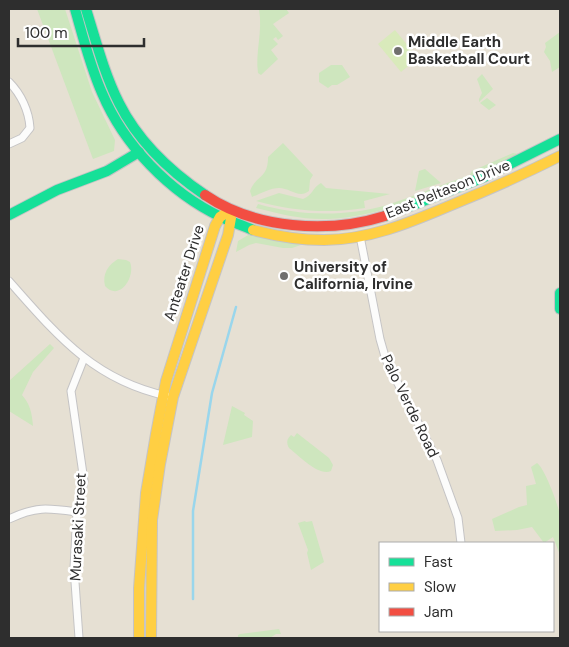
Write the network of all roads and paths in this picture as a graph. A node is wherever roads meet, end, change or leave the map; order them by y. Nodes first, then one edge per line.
1 (75, 9) edge
2 (86, 9) edge
3 (9, 82) edge
4 (560, 139) edge
5 (9, 144) edge
6 (139, 152) junction
7 (560, 156) edge
8 (230, 210) junction
9 (9, 215) edge
10 (220, 217) junction
11 (231, 223) junction
12 (360, 236) junction
13 (9, 281) edge
14 (560, 293) edge
15 (560, 309) edge
16 (84, 358) junction
17 (168, 396) junction
18 (77, 512) junction
19 (9, 519) edge
20 (143, 536) junction
21 (460, 542) edge
22 (78, 638) edge
23 (139, 638) edge
24 (151, 638) edge

1 - 6 main road, East Peltason Drive
2 - 8 main road, East Peltason Drive
3 - 5 street
4 - 8 main road, East Peltason Drive
6 - 9 main road
6 - 10 main road, East Peltason Drive
7 - 12 main road, East Peltason Drive
8 - 10 main road, Anteater Drive
8 - 11 main road, Anteater Drive
10 - 11 main road, East Peltason Drive
10 - 17 main road, Anteater Drive
11 - 12 main road, East Peltason Drive
11 - 17 main road, Anteater Drive
12 - 21 street, Palo Verde Road
13 - 16 street
14 - 15 main road
16 - 17 street
16 - 18 street, Murasaki Street
17 - 20 main road, Anteater Drive
17 - 24 main road, Anteater Drive
18 - 19 street
18 - 22 street, Murasaki Street
20 - 23 main road, Anteater Drive
20 - 24 main road

